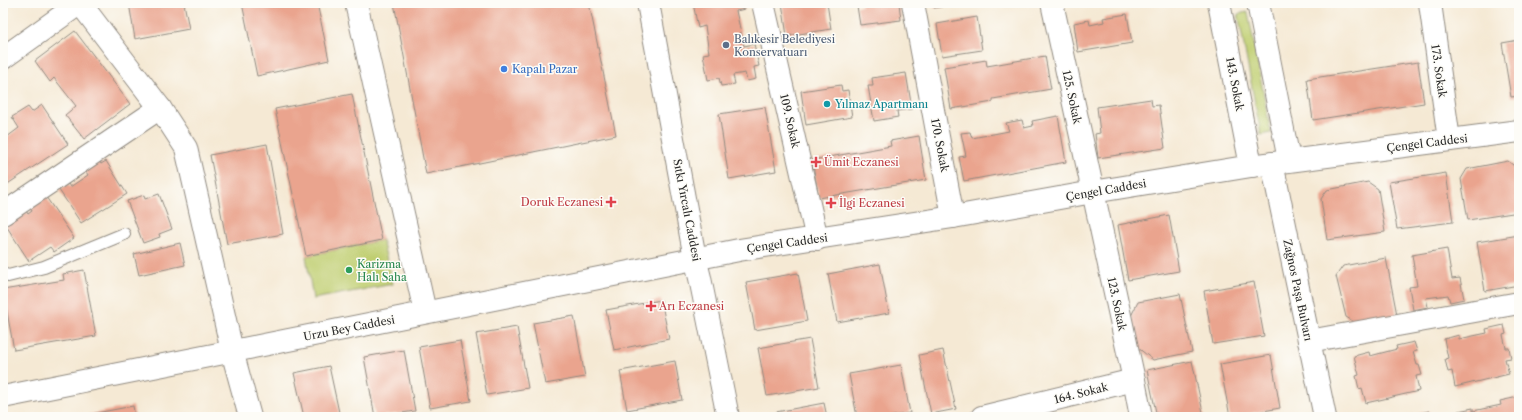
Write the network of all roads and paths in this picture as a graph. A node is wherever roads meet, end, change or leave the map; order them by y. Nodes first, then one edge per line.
1 (356, 3) edge
2 (648, 3) edge
3 (763, 3) edge
4 (913, 3) edge
5 (1052, 3) edge
6 (1218, 3) edge
7 (1258, 3) edge
8 (1430, 3) edge
9 (3, 58) edge
10 (160, 108) junction
11 (1519, 131) edge
12 (1449, 140) junction
13 (1271, 163) junction
14 (1093, 192) junction
15 (3, 214) edge
16 (953, 217) junction
17 (124, 234) dead end
18 (817, 239) junction
19 (695, 258) junction
20 (3, 274) edge
21 (1519, 303) edge
22 (425, 312) junction
23 (1309, 341) junction
24 (232, 351) junction
25 (1134, 380) junction
26 (3, 397) edge
27 (250, 417) edge
28 (728, 417) edge
29 (982, 417) edge
30 (1141, 417) edge
31 (1325, 417) edge

1 - 22 street
2 - 19 street, Sıtkı Yırcalı Caddesi
3 - 18 street, 109. Sokak
4 - 16 street, 170. Sokak
5 - 14 street, 125. Sokak
6 - 13 street, 143. Sokak
7 - 13 street
8 - 12 street, 173. Sokak
9 - 10 street
10 - 15 street
10 - 24 street
11 - 12 street, Çengel Caddesi
12 - 13 street, Çengel Caddesi
13 - 14 street, Çengel Caddesi
13 - 23 street, Zağnos Paşa Bulvarı
14 - 16 street, Çengel Caddesi
14 - 25 street, 123. Sokak
16 - 18 street, Çengel Caddesi
17 - 20 lane
18 - 19 street, Çengel Caddesi
19 - 22 street, Urzu Bey Caddesi
19 - 28 street, Sıtkı Yırcalı Caddesi
21 - 23 street
22 - 24 street, Urzu Bey Caddesi
23 - 31 street, Zağnos Paşa Bulvarı
24 - 26 street, Urzu Bey Caddesi
24 - 27 street
25 - 29 street, 164. Sokak
25 - 30 street, 123. Sokak

